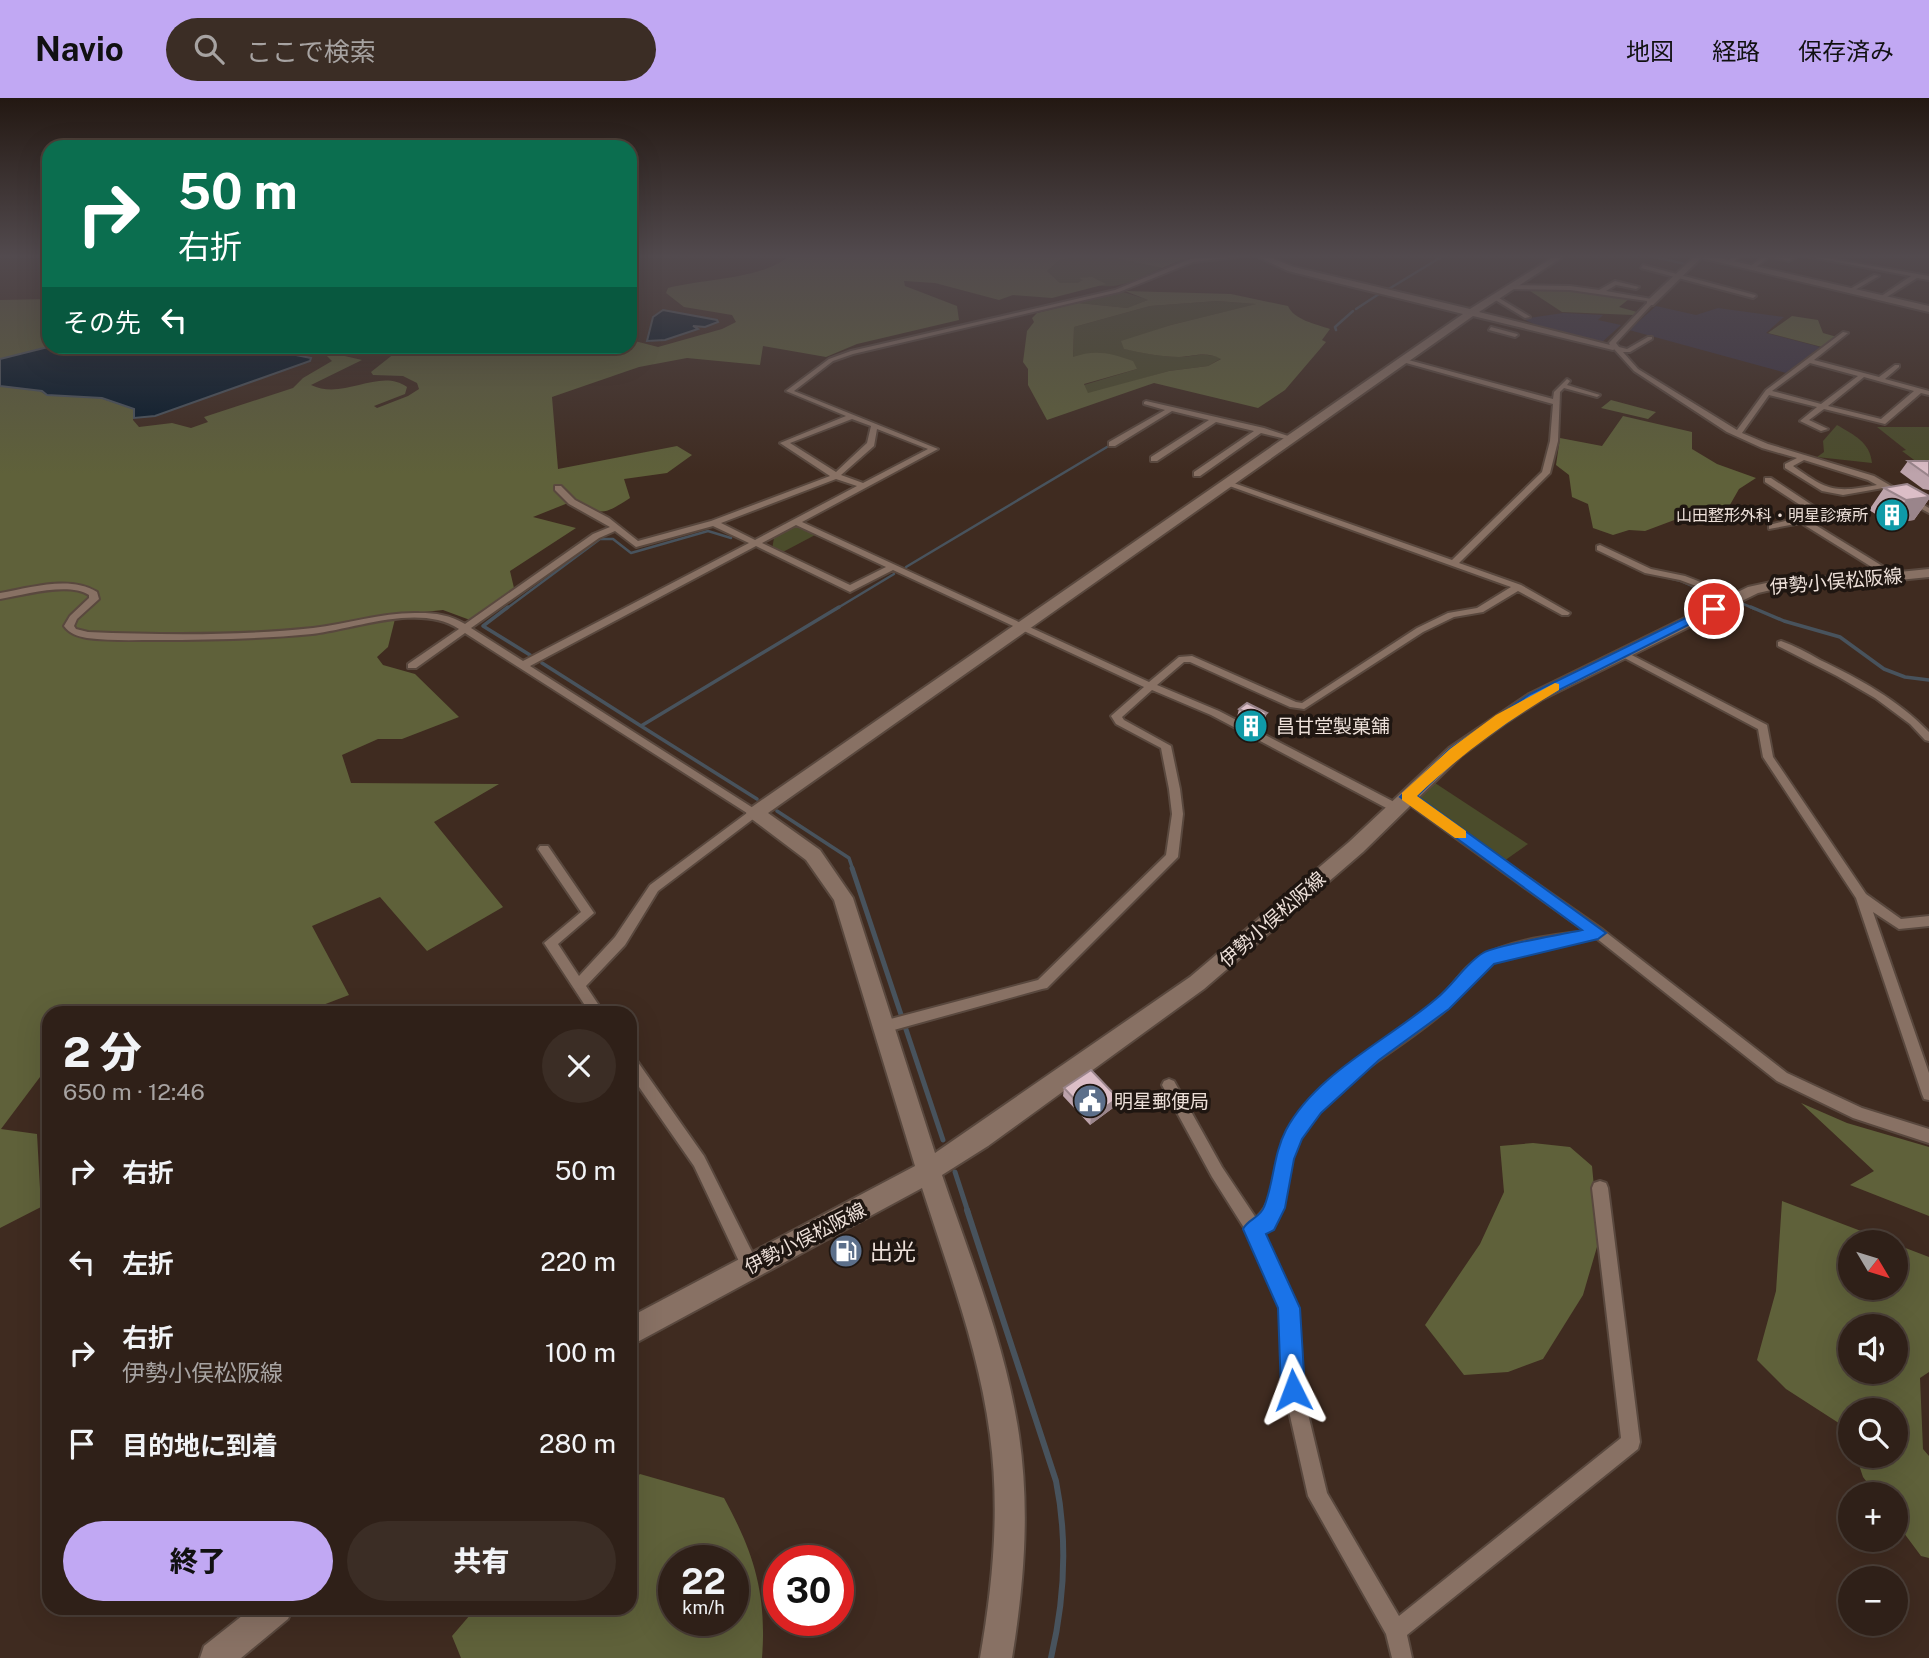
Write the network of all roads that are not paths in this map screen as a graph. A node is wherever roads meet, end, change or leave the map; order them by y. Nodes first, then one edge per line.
1 (954, 329) edge
2 (1446, 329) edge
3 (1491, 329) edge
4 (1540, 329) edge
5 (1624, 329) edge
6 (1845, 333) dead end
7 (1515, 335) dead end
8 (1650, 338) dead end
9 (1613, 347) junction
10 (1401, 360) junction
11 (1808, 360) junction
12 (1897, 366) dead end
13 (1863, 375) junction
14 (1880, 380) junction
15 (1565, 384) joint
16 (1920, 390) junction
17 (1767, 391) junction
18 (1929, 393) edge
19 (1597, 395) dead end
20 (1555, 402) junction
21 (1146, 403) dead end
22 (1824, 407) junction
23 (1171, 408) junction
24 (850, 417) junction
25 (1216, 419) junction
26 (874, 427) junction
27 (1824, 429) dead end
28 (1261, 430) junction
29 (1738, 434) junction
30 (1290, 438) junction
31 (1112, 444) dead end
32 (1802, 458) junction
33 (1154, 459) dead end
34 (1197, 474) dead end
35 (836, 476) junction
36 (1768, 480) dead end
37 (1225, 483) junction
38 (1886, 485) junction
39 (864, 486) junction
40 (558, 488) dead end
41 (1929, 510) edge
42 (1802, 520) junction
43 (714, 523) junction
44 (798, 523) junction
45 (1772, 527) dead end
46 (615, 528) junction
47 (758, 542) junction
48 (1600, 548) dead end
49 (1454, 563) junction
50 (892, 567) junction
51 (1929, 573) edge
52 (1894, 577) junction
53 (1518, 587) junction
54 (0, 596) edge
55 (1737, 598) junction
56 (1565, 613) dead end
57 (1022, 626) junction
58 (467, 627) junction
59 (1781, 644) dead end
60 (1622, 653) junction
61 (412, 666) dead end
62 (524, 666) junction
63 (1150, 686) junction
64 (1929, 738) edge
65 (1402, 802) junction
66 (755, 813) junction
67 (544, 849) dead end
68 (1862, 897) junction
69 (1929, 921) edge
70 (1598, 933) junction
71 (579, 985) junction
72 (592, 1006) edge
73 (888, 1025) junction
74 (637, 1072) edge
75 (1169, 1085) dead end
76 (1929, 1094) edge
77 (1929, 1136) edge
78 (928, 1171) junction
79 (1600, 1188) dead end
80 (1254, 1229) junction
81 (750, 1266) junction
82 (637, 1328) edge
83 (268, 1615) edge
84 (1396, 1632) junction
85 (216, 1658) edge
86 (996, 1658) edge
87 (1402, 1658) edge

1 - 24 street
2 - 10 street
3 - 7 street
4 - 9 street
5 - 9 street
6 - 11 street
8 - 9 street
9 - 29 street
10 - 20 street
10 - 30 street
11 - 13 street
11 - 17 street
12 - 14 street
13 - 14 street
13 - 22 street
14 - 16 street
15 - 19 street
15 - 20 street
16 - 18 street
16 - 22 street
17 - 22 street
17 - 29 street
20 - 49 street
21 - 23 street
22 - 27 street
23 - 25 street
23 - 31 street
24 - 26 street
24 - 35 street
25 - 28 street
25 - 33 street
26 - 35 street
26 - 39 street
28 - 30 street
28 - 34 street
29 - 32 street
30 - 37 street
32 - 38 street
32 - 38 street
35 - 39 street
35 - 43 street
36 - 42 street
37 - 49 street
37 - 57 street
38 - 41 street
39 - 44 street
40 - 46 street
42 - 45 street
42 - 52 street
43 - 46 street
43 - 47 street
44 - 47 street
44 - 50 street
46 - 58 street
47 - 50 street
47 - 62 street
48 - 55 street
49 - 53 street
50 - 57 street
51 - 52 street, 伊勢小俣松阪線
52 - 55 street, 伊勢小俣松阪線
53 - 56 street
53 - 63 street
54 - 58 street
55 - 60 street, 伊勢小俣松阪線
57 - 63 street
57 - 66 street
58 - 61 street
58 - 62 street
59 - 64 street
60 - 65 main road, 伊勢小俣松阪線
60 - 68 street
62 - 66 street
63 - 65 street
63 - 73 street
65 - 70 street
65 - 78 street, 伊勢小俣松阪線
66 - 71 street
66 - 73 street
67 - 71 street
68 - 69 street
68 - 76 street
70 - 77 street
70 - 80 street
71 - 72 street
73 - 78 street
74 - 81 street
75 - 80 street
78 - 81 street, 伊勢小俣松阪線
78 - 86 street
79 - 84 street
80 - 84 street
81 - 82 street, 伊勢小俣松阪線
83 - 85 street
84 - 87 street

